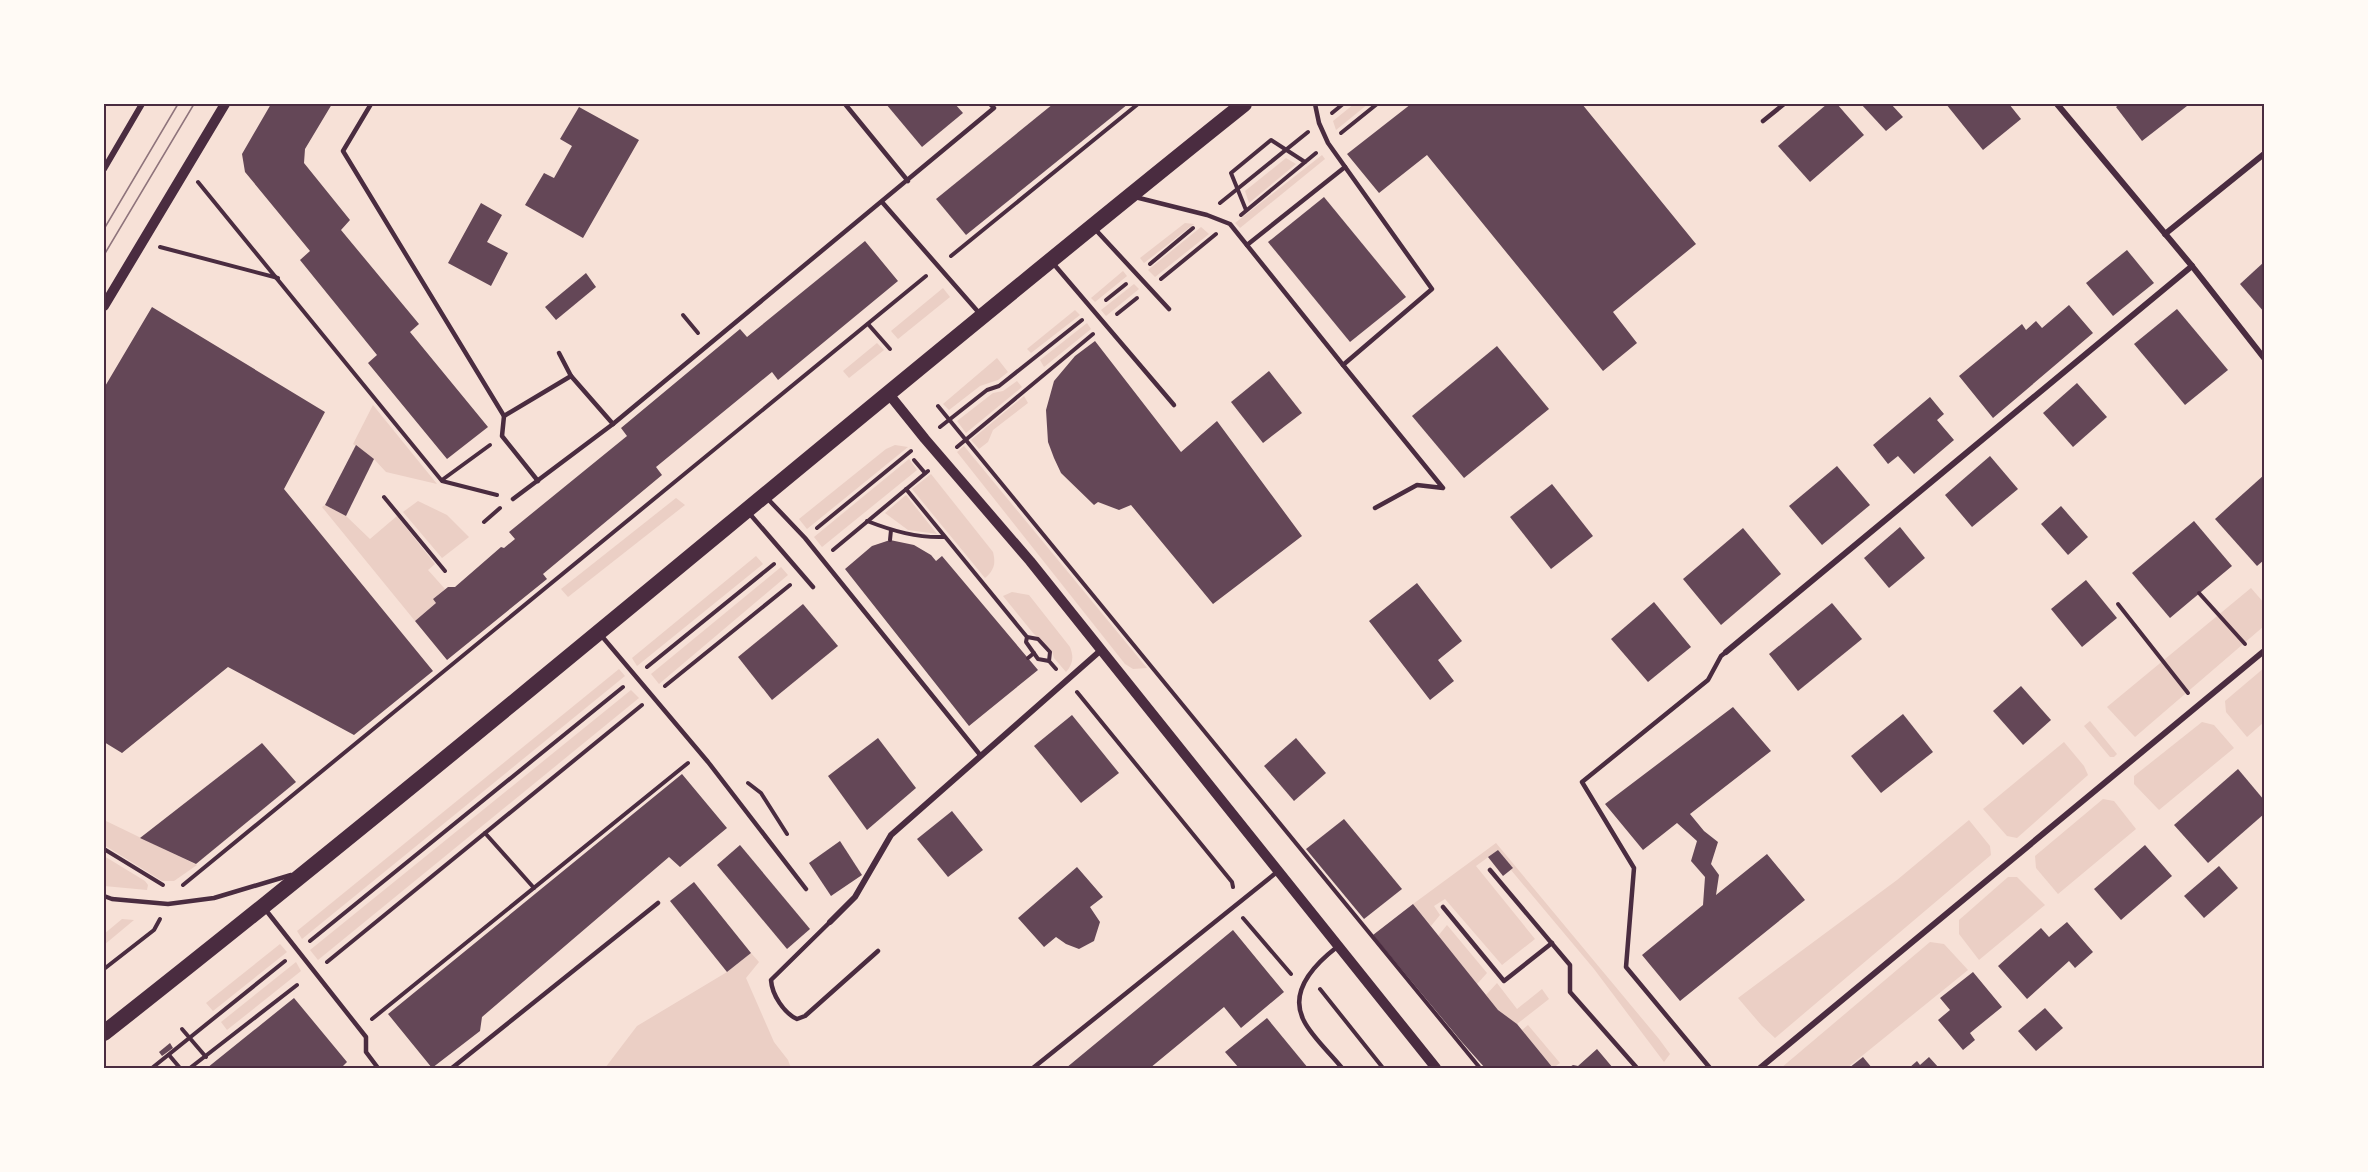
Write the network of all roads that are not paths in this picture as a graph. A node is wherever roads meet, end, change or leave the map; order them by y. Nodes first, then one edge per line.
1 (142, 104) edge
2 (225, 104) edge
3 (371, 104) edge
4 (845, 104) edge
5 (999, 104) edge
6 (1244, 104) edge
7 (1315, 104) edge
8 (1785, 104) edge
9 (2057, 104) edge
10 (992, 106) edge
11 (1763, 122) dead end
12 (2265, 154) edge
13 (1345, 167) junction
14 (104, 169) edge
15 (908, 181) junction
16 (1130, 195) junction
17 (882, 202) junction
18 (1092, 226) junction
19 (2165, 234) junction
20 (1246, 244) junction
21 (1050, 260) junction
22 (2192, 266) junction
23 (104, 306) edge
24 (1169, 309) dead end
25 (982, 316) junction
26 (560, 353) dead end
27 (2265, 358) edge
28 (1343, 365) junction
29 (571, 376) junction
30 (888, 393) junction
31 (1174, 405) dead end
32 (504, 416) junction
33 (613, 424) junction
34 (538, 481) junction
35 (766, 496) junction
36 (513, 499) road end
37 (1374, 508) dead end
38 (748, 511) junction
39 (813, 587) dead end
40 (599, 633) junction
41 (1100, 651) junction
42 (2265, 651) edge
43 (1726, 652) joint
44 (981, 756) junction
45 (310, 870) junction
46 (1490, 870) dead end
47 (1278, 872) junction
48 (806, 889) dead end
49 (104, 896) edge
50 (658, 903) dead end
51 (264, 907) junction
52 (1443, 907) dead end
53 (830, 922) joint
54 (1552, 943) junction
55 (1337, 946) junction
56 (878, 951) dead end
57 (104, 1033) edge
58 (378, 1068) edge
59 (452, 1068) edge
60 (1033, 1068) edge
61 (1342, 1068) edge
62 (1436, 1068) edge
63 (1637, 1068) edge
64 (1710, 1068) edge
65 (1760, 1068) edge

1 - 14 street
2 - 23 street
3 - 32 lane
4 - 15 lane
5 - 10 lane
6 - 16 highway
7 - 13 lane
8 - 11 lane
9 - 19 street
10 - 15 lane
12 - 19 street
13 - 20 lane
13 - 28 lane
15 - 17 lane
16 - 18 highway
16 - 20 lane
17 - 25 lane
17 - 33 lane
18 - 21 highway
18 - 24 lane
19 - 22 street
20 - 28 lane
21 - 25 highway
21 - 31 lane
22 - 27 street
22 - 43 street
25 - 30 highway
26 - 29 lane
28 - 37 lane
29 - 32 lane
29 - 33 lane
30 - 35 highway
30 - 41 street
32 - 34 lane
33 - 34 lane
34 - 36 lane
35 - 38 highway
35 - 44 lane
38 - 39 lane
38 - 40 highway
40 - 45 highway
40 - 48 lane
41 - 44 street
41 - 47 street
42 - 65 street
43 - 64 lane
44 - 53 street
45 - 49 lane
45 - 51 highway
46 - 54 lane
47 - 55 street
47 - 60 lane
50 - 59 lane
51 - 57 highway
51 - 58 lane
52 - 54 lane
53 - 56 lane
54 - 63 lane
55 - 61 lane
55 - 62 street

